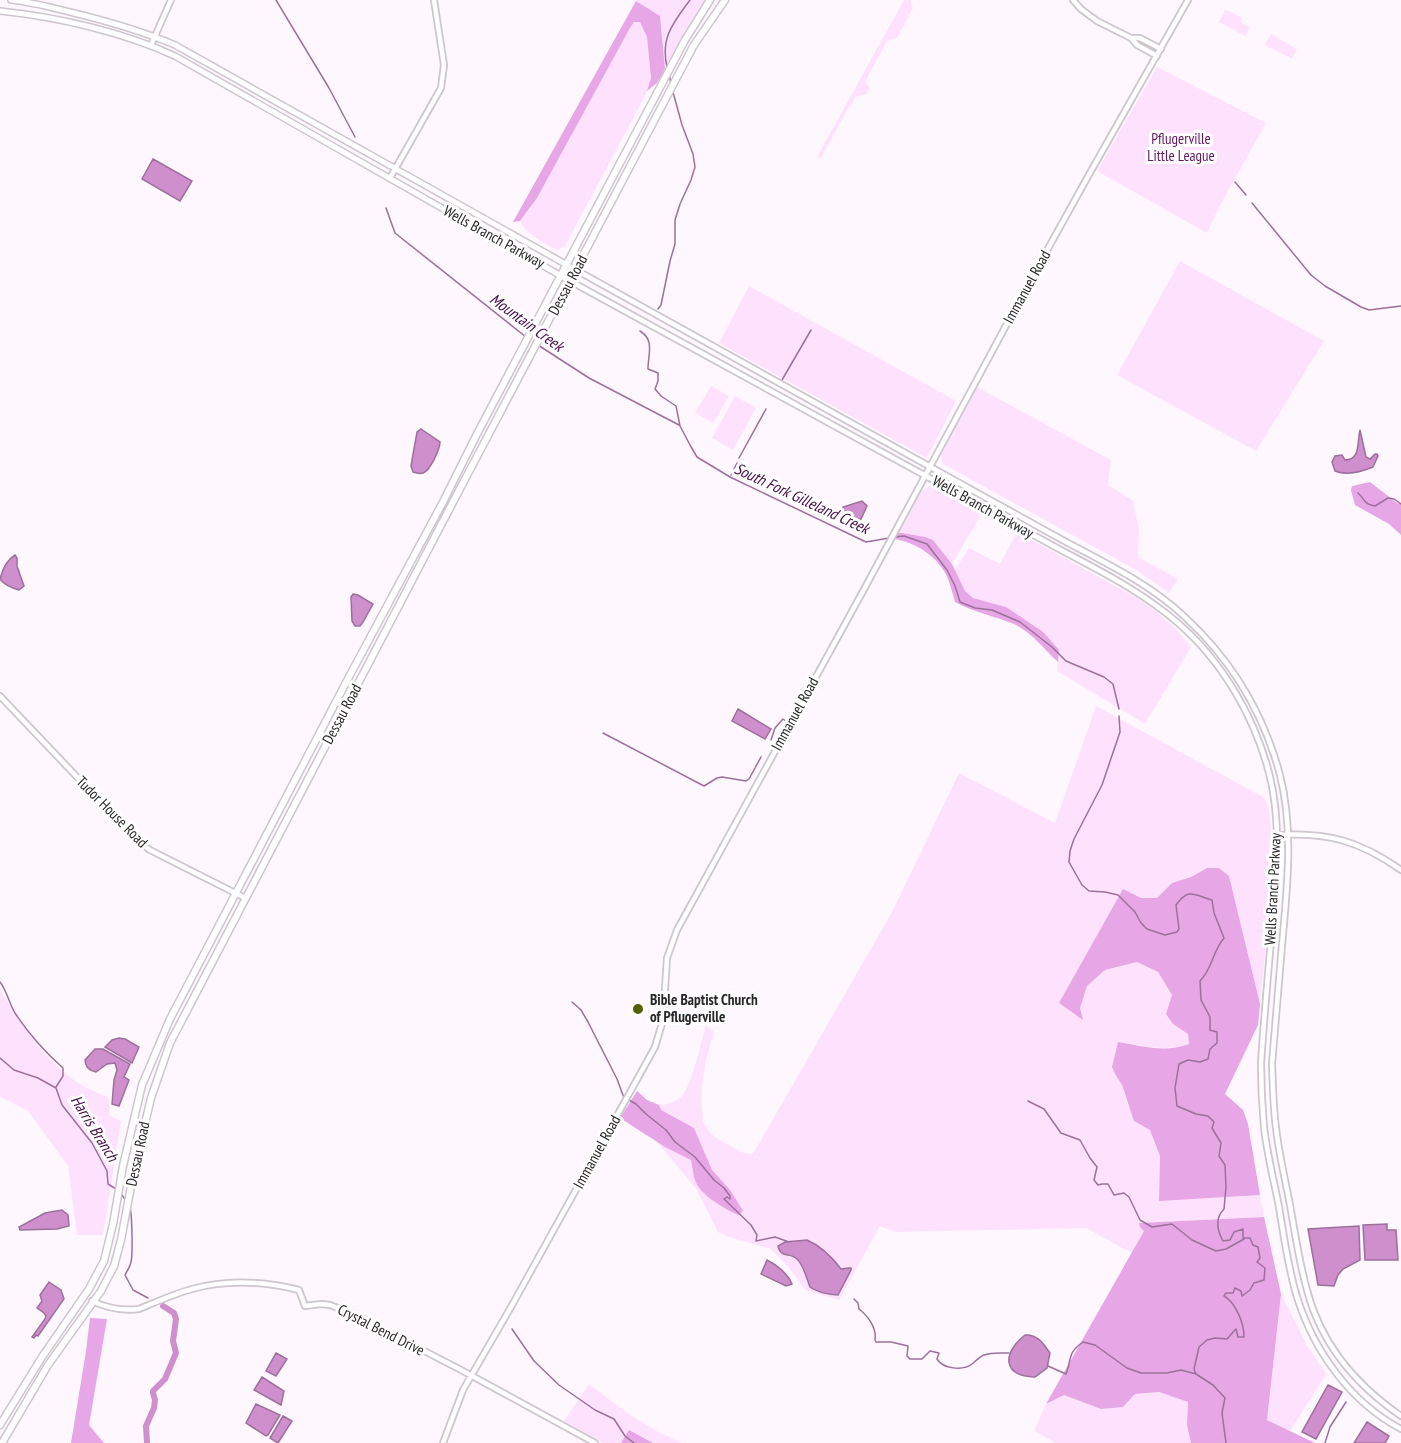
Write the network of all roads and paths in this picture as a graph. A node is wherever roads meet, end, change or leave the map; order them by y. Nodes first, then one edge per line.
1 (11, 0) edge
2 (171, 0) edge
3 (434, 0) edge
4 (710, 0) edge
5 (725, 0) edge
6 (1073, 0) edge
7 (1188, 0) edge
8 (0, 11) edge
9 (155, 36) junction
10 (1131, 38) junction
11 (685, 40) junction
12 (151, 45) junction
13 (694, 45) junction
14 (1161, 49) junction
15 (1157, 56) junction
16 (396, 168) junction
17 (390, 178) junction
18 (512, 234) junction
19 (507, 244) junction
20 (567, 265) junction
21 (576, 270) junction
22 (562, 275) junction
23 (570, 281) junction
24 (631, 301) junction
25 (626, 311) junction
26 (711, 345) junction
27 (706, 355) junction
28 (781, 384) junction
29 (776, 394) junction
30 (929, 466) junction
31 (924, 475) junction
32 (0, 696) edge
33 (1278, 835) junction
34 (1288, 835) junction
35 (1401, 870) edge
36 (235, 894) junction
37 (245, 898) junction
38 (92, 1301) junction
39 (471, 1376) junction
40 (1401, 1416) edge
41 (0, 1425) edge
42 (1401, 1430) edge
43 (2, 1443) edge
44 (443, 1443) edge
45 (595, 1443) edge

1 - 9 main road, Wells Branch Parkway
2 - 9 street
3 - 16 street
4 - 11 main road, Dessau Road
5 - 13 main road, Dessau Road
6 - 10 street
7 - 14 street, Immanuel Road
8 - 12 main road, Wells Branch Parkway
9 - 12 street
9 - 16 main road, Wells Branch Parkway
10 - 14 street
10 - 15 street
11 - 13 main road
11 - 20 main road, Dessau Road
12 - 17 main road, Wells Branch Parkway
13 - 21 main road, Dessau Road
14 - 15 street, Immanuel Road
15 - 30 street, Immanuel Road
16 - 17 street
16 - 18 main road, Wells Branch Parkway
17 - 19 main road, Wells Branch Parkway
18 - 19 main road
18 - 20 main road, Wells Branch Parkway
19 - 22 main road, Wells Branch Parkway
20 - 21 main road, Wells Branch Parkway
20 - 22 main road, Dessau Road
21 - 23 main road, Dessau Road
21 - 24 street, Wells Branch Parkway
22 - 23 main road, Wells Branch Parkway
22 - 36 main road, Dessau Road
23 - 25 street, Wells Branch Parkway
23 - 37 main road, Dessau Road
24 - 25 street
24 - 26 street, Wells Branch Parkway
25 - 27 street, Wells Branch Parkway
26 - 27 street
26 - 28 street, Wells Branch Parkway
27 - 29 street, Wells Branch Parkway
28 - 29 street
28 - 30 street, Wells Branch Parkway
29 - 31 street, Wells Branch Parkway
30 - 31 street, Immanuel Road
30 - 34 street, Wells Branch Parkway
31 - 33 street, Wells Branch Parkway
31 - 39 street, Immanuel Road
32 - 36 street, Tudor House Road
33 - 34 street
33 - 42 street, Wells Branch Parkway
34 - 35 street
34 - 40 street, Wells Branch Parkway
36 - 37 street, Tudor House Road
36 - 41 main road, Dessau Road
37 - 38 main road, Dessau Road
38 - 39 street, Crystal Bend Drive
38 - 43 main road, Dessau Road
39 - 44 street, Immanuel Road
39 - 45 street, Crystal Bend Drive

